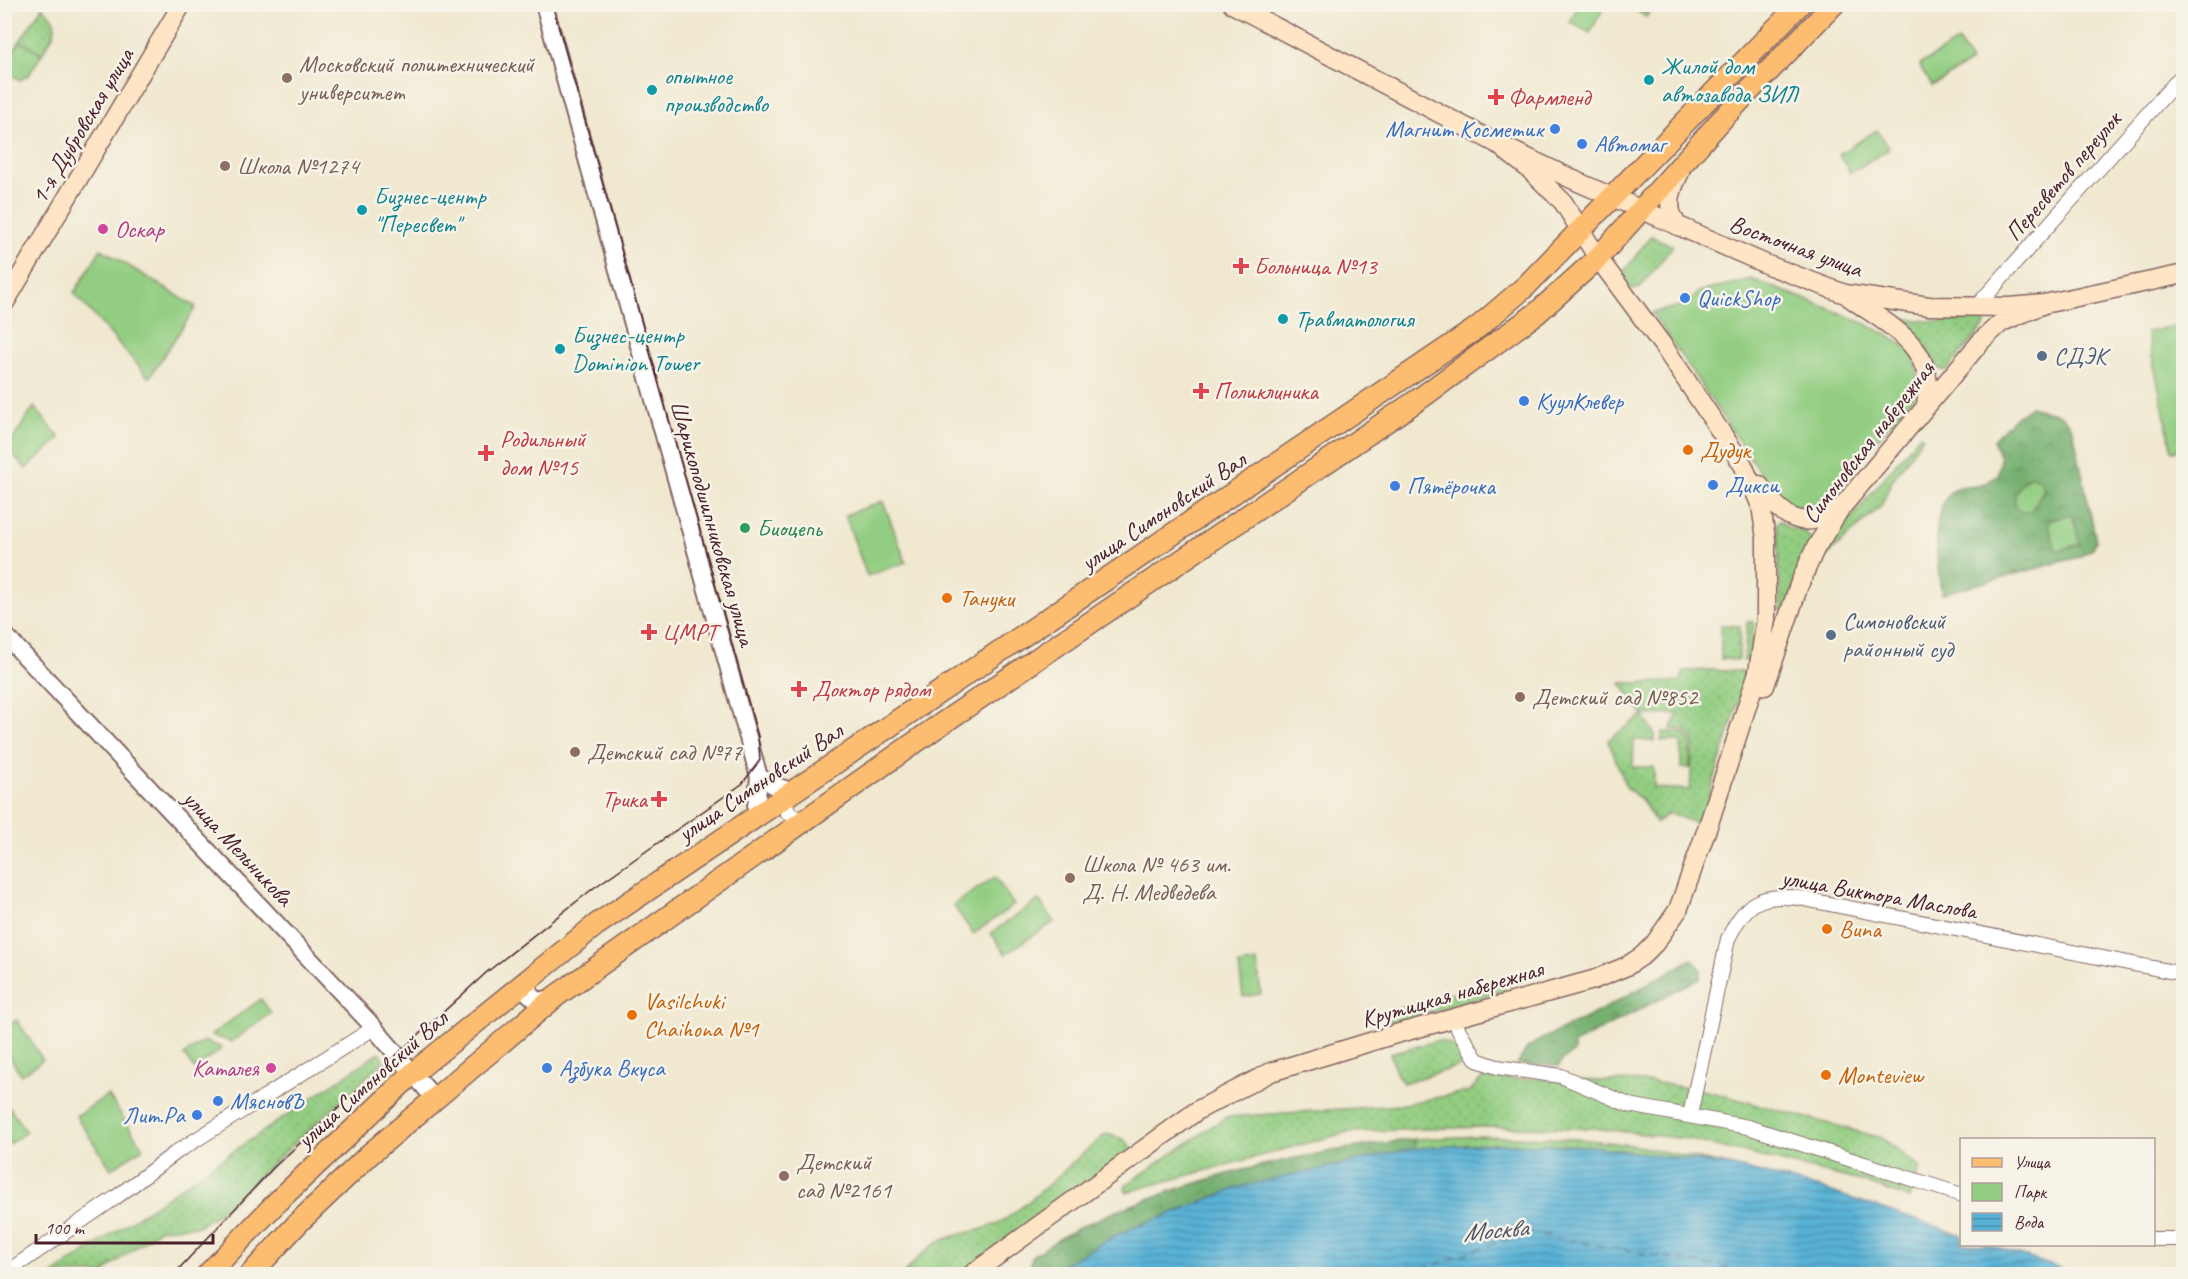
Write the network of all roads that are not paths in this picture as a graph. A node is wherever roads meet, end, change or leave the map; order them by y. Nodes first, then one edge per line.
1 (182, 4) edge
2 (544, 4) edge
3 (1232, 4) edge
4 (1800, 4) edge
5 (1834, 4) edge
6 (2184, 73) edge
7 (1496, 143) junction
8 (1686, 159) junction
9 (1611, 196) junction
10 (1641, 210) junction
11 (1678, 226) junction
12 (1580, 230) junction
13 (1598, 258) junction
14 (2184, 274) edge
15 (1520, 291) junction
16 (1845, 294) junction
17 (4, 304) edge
18 (2044, 304) junction
19 (1976, 308) junction
20 (1537, 313) junction
21 (2002, 322) joint
22 (1926, 405) junction
23 (1743, 465) junction
24 (1840, 509) junction
25 (4, 634) edge
26 (1769, 675) joint
27 (940, 690) junction
28 (956, 714) junction
29 (759, 777) junction
30 (794, 792) junction
31 (809, 816) junction
32 (755, 817) junction
33 (533, 974) junction
34 (2184, 974) edge
35 (553, 998) junction
36 (1456, 1024) junction
37 (374, 1028) junction
38 (412, 1074) junction
39 (434, 1098) junction
40 (1690, 1115) junction
41 (1960, 1194) edge
42 (2155, 1239) edge
43 (2184, 1239) edge
44 (4, 1274) edge
45 (208, 1275) edge
46 (251, 1275) edge
47 (972, 1275) edge
48 (990, 1275) edge

1 - 17 main road, 1-я Дубровская улица
2 - 29 street, Шарикоподшипниковская улица
3 - 7 main road
4 - 9 main road, улица Симоновский Вал
5 - 8 main road, улица Симоновский Вал
6 - 19 street, Пересветов переулок
7 - 9 main road, Восточная улица
7 - 12 main road
8 - 10 main road, улица Симоновский Вал
8 - 11 main road
9 - 10 main road, Восточная улица
9 - 12 main road, улица Симоновский Вал
10 - 11 main road, Восточная улица
10 - 13 main road, улица Симоновский Вал
11 - 16 main road, Восточная улица
12 - 13 main road
12 - 15 main road, улица Симоновский Вал
13 - 20 main road, улица Симоновский Вал
13 - 23 main road
14 - 18 main road, Восточная улица
15 - 20 street
15 - 27 main road, улица Симоновский Вал
16 - 19 main road, Восточная улица
16 - 22 main road
18 - 19 main road, Восточная улица
18 - 21 main road, Восточная улица
20 - 28 main road, улица Симоновский Вал
21 - 22 main road, Симоновская набережная
22 - 24 main road, Симоновская набережная
23 - 24 main road
23 - 36 main road, Крутицкая набережная
24 - 26 main road, Симоновская набережная
25 - 37 street, улица Мельникова
26 - 36 main road, Крутицкая набережная
27 - 28 street
27 - 30 main road, улица Симоновский Вал
28 - 31 main road, улица Симоновский Вал
29 - 30 street
29 - 32 street
30 - 31 street
30 - 32 main road, улица Симоновский Вал
31 - 35 main road, улица Симоновский Вал
32 - 33 main road, улица Симоновский Вал
33 - 35 street
33 - 38 main road, улица Симоновский Вал
34 - 40 street, улица Виктора Маслова
35 - 39 main road, улица Симоновский Вал
36 - 40 street
36 - 47 main road, Крутицкая набережная
36 - 48 main road, Крутицкая набережная
37 - 38 street, улица Мельникова
37 - 44 street, улица Симоновский Вал
38 - 39 street, улица Мельникова
38 - 45 main road, улица Симоновский Вал
39 - 46 main road, улица Симоновский Вал
40 - 41 street
42 - 43 street

